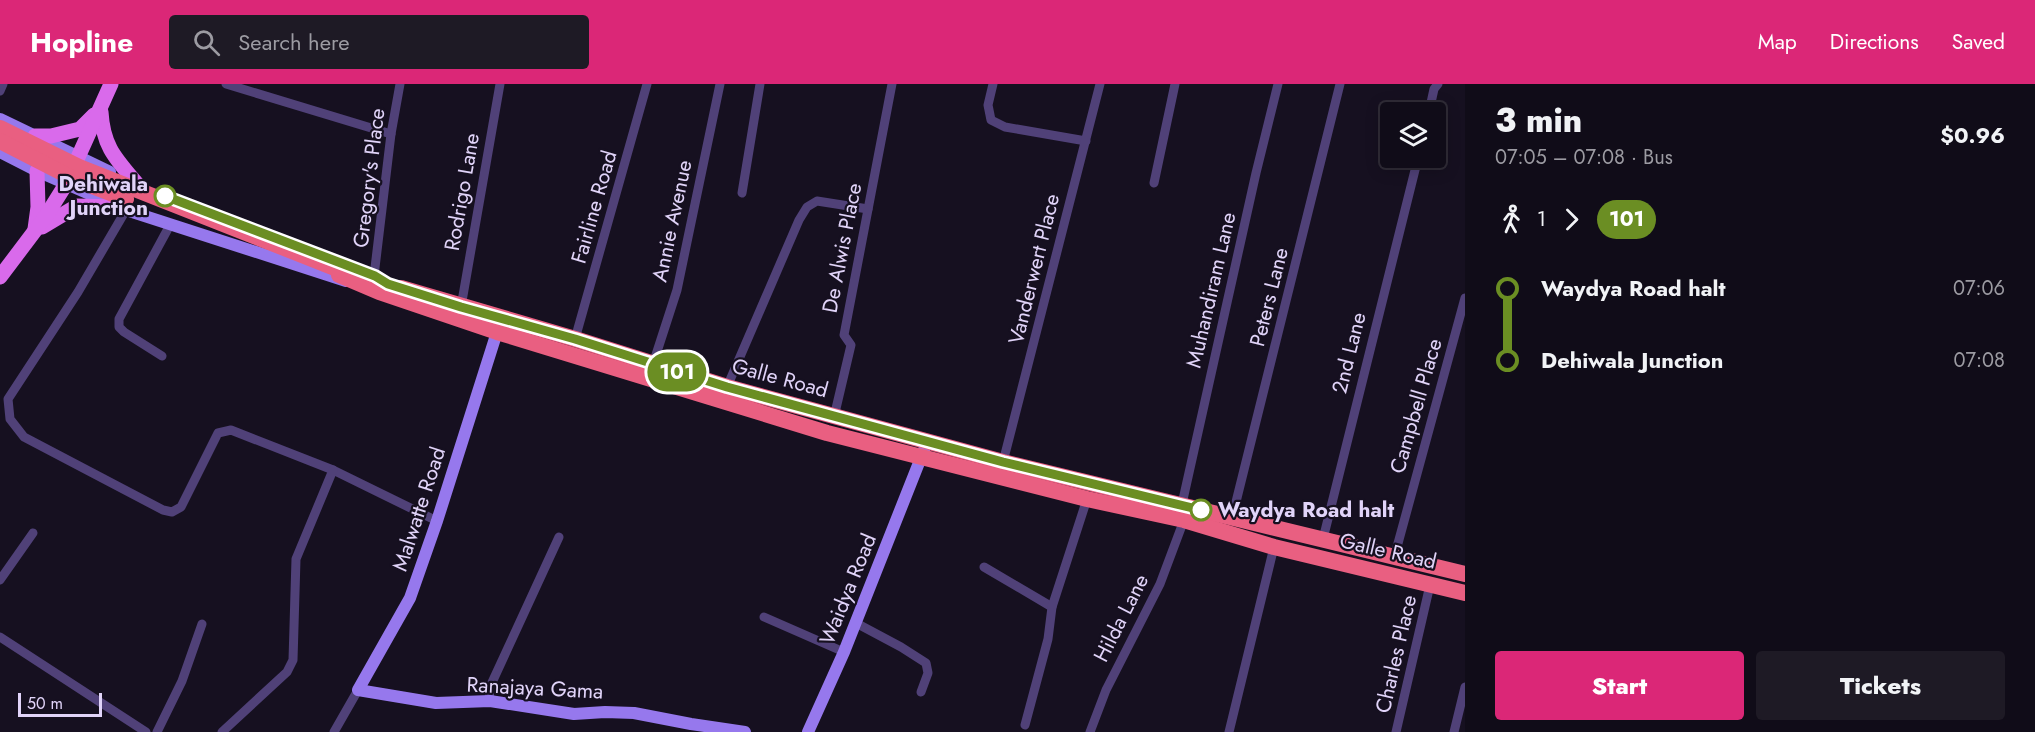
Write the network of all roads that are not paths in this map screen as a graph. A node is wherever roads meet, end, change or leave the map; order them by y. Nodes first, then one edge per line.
1 (3, 84) edge
2 (111, 84) edge
3 (226, 84) edge
4 (400, 84) edge
5 (500, 84) edge
6 (647, 84) edge
7 (720, 84) edge
8 (760, 84) edge
9 (892, 84) edge
10 (993, 84) edge
11 (1100, 84) edge
12 (1175, 84) edge
13 (1278, 84) edge
14 (1340, 84) edge
15 (1438, 84) edge
16 (0, 91) edge
17 (1431, 102) edge
18 (100, 109) junction
19 (3, 124) edge
20 (391, 134) junction
21 (35, 136) junction
22 (0, 141) edge
23 (1086, 141) junction
24 (0, 147) edge
25 (0, 152) edge
26 (78, 156) junction
27 (1416, 168) edge
28 (37, 171) junction
29 (1154, 183) dead end
30 (66, 184) junction
31 (138, 185) junction
32 (742, 193) dead end
33 (191, 206) junction
34 (122, 209) junction
35 (868, 209) junction
36 (176, 227) junction
37 (35, 231) junction
38 (339, 273) junction
39 (0, 278) edge
40 (380, 284) junction
41 (1465, 298) edge
42 (461, 307) junction
43 (497, 332) junction
44 (575, 339) junction
45 (162, 356) dead end
46 (653, 364) junction
47 (727, 387) junction
48 (834, 417) junction
49 (928, 442) junction
50 (921, 458) junction
51 (1003, 462) junction
52 (333, 470) junction
53 (1087, 499) junction
54 (1183, 512) junction
55 (1233, 518) junction
56 (437, 521) junction
57 (33, 533) dead end
58 (559, 537) dead end
59 (1323, 539) junction
60 (1274, 547) junction
61 (1317, 558) junction
62 (1394, 558) junction
63 (984, 567) dead end
64 (1465, 574) edge
65 (0, 580) edge
66 (1431, 585) junction
67 (1465, 593) edge
68 (1052, 607) junction
69 (764, 617) dead end
70 (856, 623) junction
71 (202, 624) dead end
72 (0, 637) edge
73 (844, 652) junction
74 (1465, 687) edge
75 (358, 690) junction
76 (921, 692) dead end
77 (490, 701) junction
78 (1025, 725) dead end
79 (146, 732) edge
80 (157, 732) edge
81 (222, 732) edge
82 (334, 732) edge
83 (745, 732) edge
84 (808, 732) edge
85 (1090, 732) edge
86 (1229, 732) edge
87 (1396, 732) edge
88 (1454, 732) edge

1 - 16 street
2 - 18 main road
3 - 20 street
4 - 20 street, Gregory's Place
5 - 42 street, Rodrigo Lane
6 - 44 street, Fairline Road
7 - 46 street, Annie Avenue
8 - 32 street
9 - 35 street, De Alwis Place
10 - 23 street
11 - 23 street, Vanderwert Place
12 - 29 street
13 - 54 street, Muhandiram Lane
14 - 55 street, Peters Lane
15 - 17 street
18 - 21 main road
18 - 26 main road
18 - 31 main road
19 - 21 street
19 - 24 street
19 - 38 highway, Galle Road, bridge
20 - 40 street, Gregory's Place
21 - 26 street
22 - 38 highway, Galle Road, bridge
23 - 51 street, Vanderwert Place
25 - 28 street
26 - 30 main road
26 - 31 street
27 - 59 street, 2nd Lane
28 - 30 street
28 - 37 main road
30 - 34 street
30 - 37 main road
31 - 33 street
33 - 36 street
33 - 40 street
34 - 36 street
34 - 37 main road
34 - 52 street
35 - 47 street
35 - 48 street, De Alwis Place
36 - 40 street
36 - 45 street
37 - 39 main road
38 - 40 highway, Galle Road
40 - 42 highway, Galle Road
40 - 43 highway, Galle Road
41 - 62 street, Campbell Place
42 - 44 highway, Galle Road
43 - 50 highway, Galle Road
43 - 56 street, Malwatte Road
44 - 46 highway, Galle Road
46 - 47 highway, Galle Road
47 - 48 highway, Galle Road
48 - 49 highway, Galle Road
49 - 50 street, Waidya Road
49 - 51 highway, Galle Road
50 - 53 highway, Galle Road
50 - 70 street, Waidya Road
51 - 54 highway, Galle Road
52 - 56 street
52 - 81 street
53 - 54 highway, Galle Road
53 - 68 street
54 - 55 highway, Galle Road
54 - 60 highway, Galle Road
54 - 85 street, Hilda Lane
55 - 59 highway, Galle Road
56 - 75 street, Malwatte Road
57 - 65 street
58 - 77 street
59 - 61 street, 2nd Lane
59 - 62 highway, Galle Road
60 - 61 highway, Galle Road
60 - 86 street
61 - 66 highway, Galle Road
62 - 64 highway, Galle Road
63 - 68 street
66 - 67 highway, Galle Road
66 - 87 street, Charles Place
68 - 78 street
69 - 73 street
70 - 73 street, Waidya Road
70 - 76 street
71 - 80 street
72 - 79 street
73 - 84 street, Waidya Road
74 - 88 street
75 - 77 street, Ranajaya Gama
75 - 82 street
77 - 83 street, Ranajaya Gama

